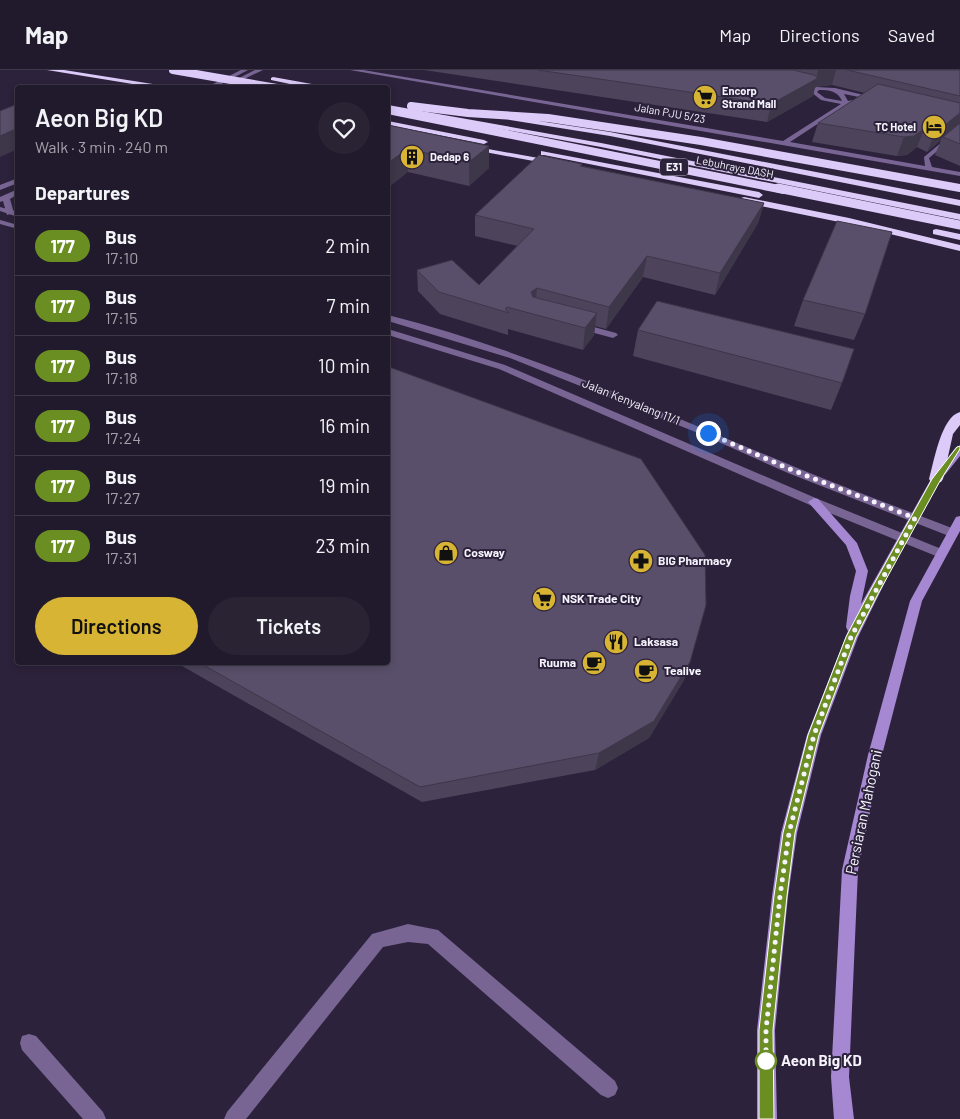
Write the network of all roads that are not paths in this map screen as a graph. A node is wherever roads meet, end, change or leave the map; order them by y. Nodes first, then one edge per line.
1 (50, 70) edge
2 (95, 70) edge
3 (167, 70) edge
4 (173, 70) edge
5 (215, 70) edge
6 (245, 70) edge
7 (260, 70) edge
8 (353, 70) edge
9 (401, 70) edge
10 (405, 70) edge
11 (376, 74) junction
12 (183, 82) dead end
13 (421, 82) junction
14 (154, 85) edge
15 (214, 85) edge
16 (229, 85) edge
17 (256, 85) edge
18 (274, 85) edge
19 (835, 90) junction
20 (390, 98) edge
21 (390, 102) edge
22 (846, 103) junction
23 (390, 109) edge
24 (390, 109) edge
25 (390, 116) edge
26 (390, 123) edge
27 (960, 129) edge
28 (390, 131) edge
29 (786, 143) junction
30 (601, 145) junction
31 (929, 169) junction
32 (960, 174) edge
33 (15, 181) edge
34 (0, 188) edge
35 (960, 188) edge
36 (15, 192) edge
37 (9, 195) junction
38 (0, 200) edge
39 (960, 202) edge
40 (0, 210) edge
41 (14, 214) edge
42 (960, 217) edge
43 (0, 222) edge
44 (960, 225) edge
45 (15, 226) edge
46 (912, 226) dead end
47 (931, 230) dead end
48 (960, 236) edge
49 (960, 248) edge
50 (390, 319) edge
51 (569, 324) edge
52 (390, 333) edge
53 (613, 335) dead end
54 (960, 416) edge
55 (960, 449) edge
56 (936, 479) junction
57 (814, 502) junction
58 (915, 518) junction
59 (960, 520) edge
60 (953, 533) junction
61 (904, 538) junction
62 (940, 553) junction
63 (851, 637) junction
64 (29, 1043) dead end
65 (608, 1088) dead end
66 (96, 1119) edge
67 (234, 1119) edge
68 (766, 1119) edge
69 (844, 1119) edge

1 - 14 highway
2 - 12 highway
3 - 17 highway, bridge
4 - 18 highway, bridge
5 - 18 highway
6 - 15 street
7 - 16 street
8 - 11 street, Jalan PJU 5/23
9 - 11 street
10 - 13 street
11 - 13 street, Jalan PJU 5/23
13 - 29 street, Jalan PJU 5/23
19 - 22 street
19 - 22 street
19 - 22 street
20 - 39 highway
21 - 35 highway, bridge
22 - 29 street
23 - 30 highway
24 - 44 highway, Lebuhraya DASH / E31, bridge
25 - 30 highway
26 - 46 highway, Lebuhraya DASH / E31
27 - 31 street
28 - 49 highway
29 - 31 street, Jalan PJU 5/23
30 - 42 highway
31 - 32 street, Jalan PJU 5/23
33 - 34 street
36 - 37 street
37 - 38 street
37 - 41 street
40 - 41 street
43 - 45 street
47 - 48 highway
50 - 58 street, Jalan Kenyalang 11/1
51 - 53 street
52 - 57 street, Jalan Kenyalang 11/1
54 - 56 highway
55 - 56 main road
56 - 58 main road
57 - 61 street, Jalan Kenyalang 11/1
57 - 63 main road
58 - 60 street, Jalan Kenyalang 11/1
58 - 61 main road
59 - 60 main road, Persiaran Mahogani
60 - 62 main road, Persiaran Mahogani
61 - 62 street, Jalan Kenyalang 11/1
61 - 63 main road
62 - 69 main road, Persiaran Mahogani
63 - 68 main road
64 - 66 street
65 - 67 street

